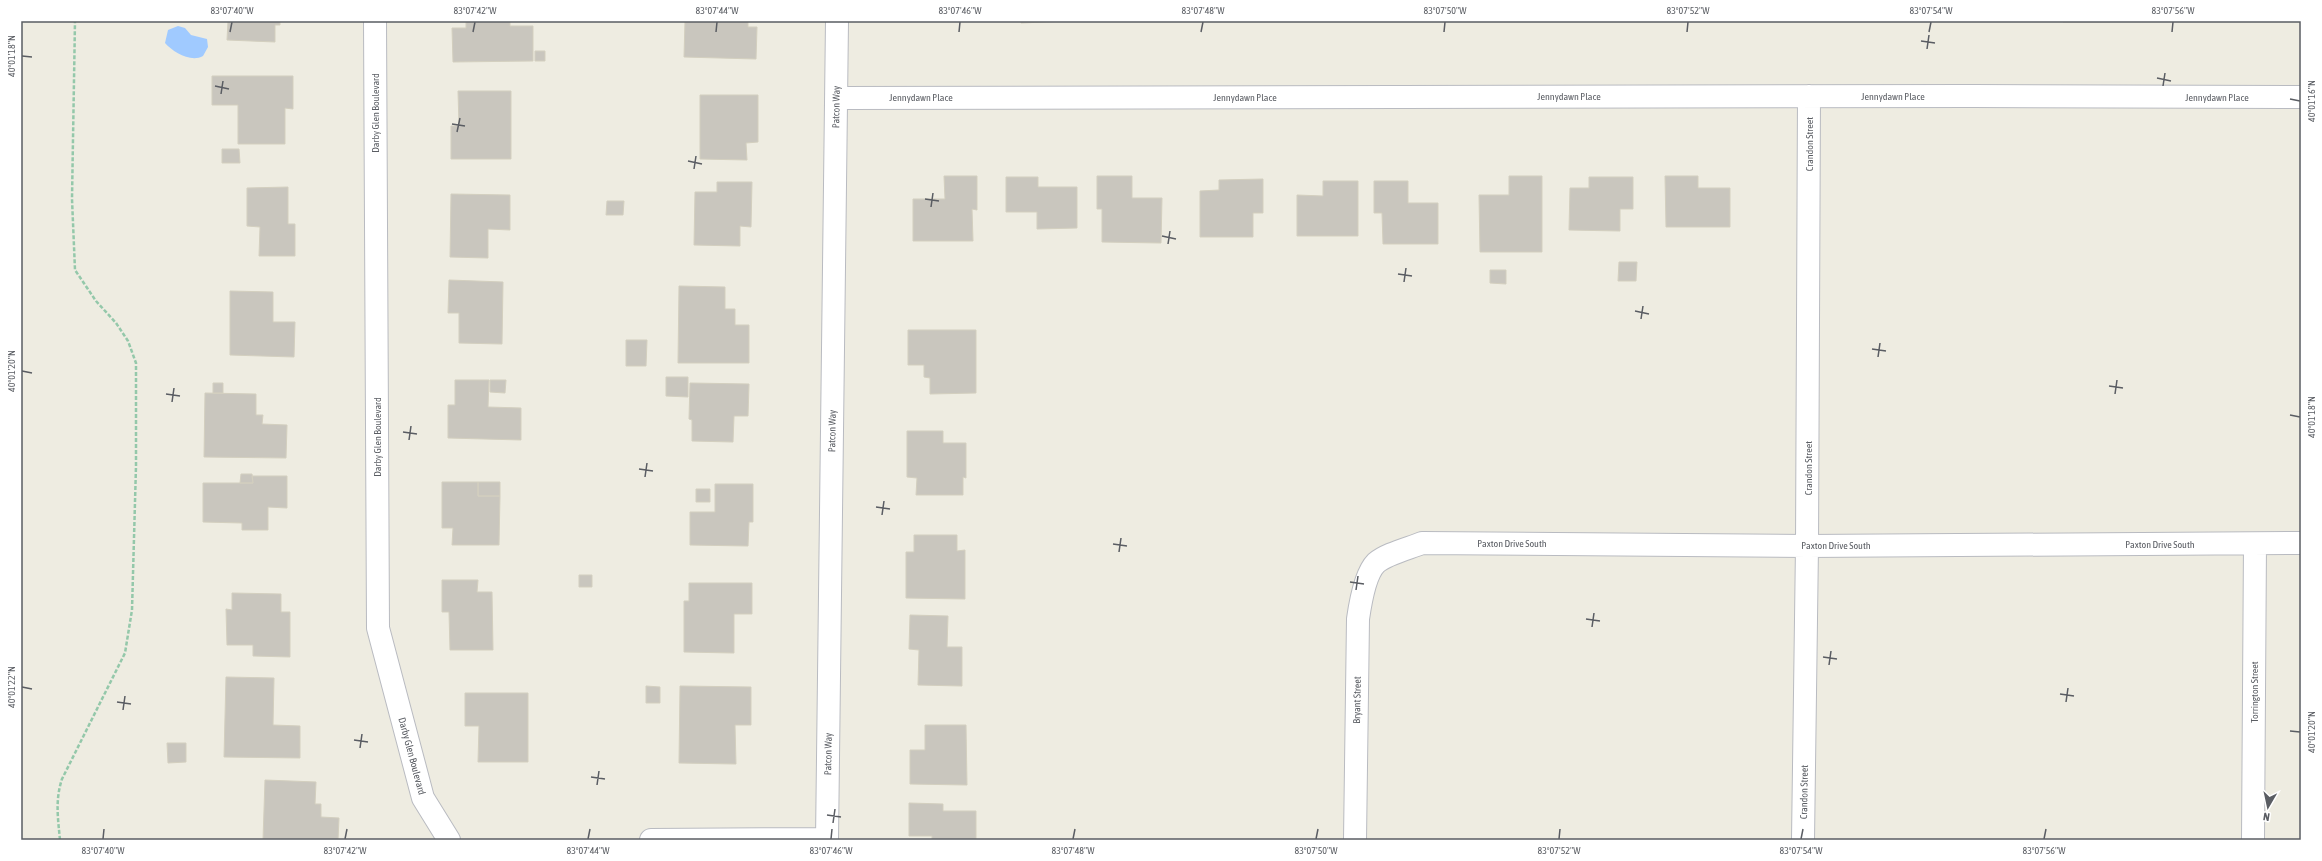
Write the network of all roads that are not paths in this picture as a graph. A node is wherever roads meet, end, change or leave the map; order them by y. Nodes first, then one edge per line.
1 (375, 21) edge
2 (837, 21) edge
3 (1809, 96) junction
4 (2301, 97) edge
5 (836, 98) junction
6 (2301, 543) edge
7 (2255, 544) junction
8 (1807, 546) junction
9 (1376, 563) joint
10 (827, 839) edge
11 (449, 840) edge
12 (651, 840) edge
13 (1355, 840) edge
14 (1803, 840) edge
15 (2252, 840) edge

1 - 11 street, Darby Glen Boulevard
2 - 5 street, Patcon Way
3 - 4 street, Jennydawn Place
3 - 5 street, Jennydawn Place
3 - 8 street, Crandon Street
5 - 10 street, Patcon Way
6 - 7 street, Paxton Drive South
7 - 8 street, Paxton Drive South
7 - 15 street, Torrington Street
8 - 9 street, Paxton Drive South
8 - 14 street, Crandon Street
9 - 13 street, Bryant Street
10 - 12 street

